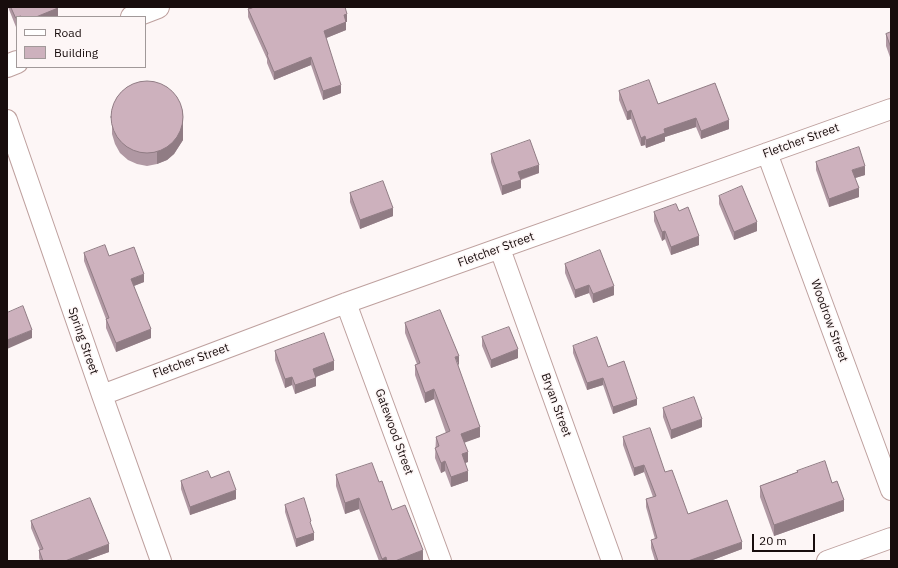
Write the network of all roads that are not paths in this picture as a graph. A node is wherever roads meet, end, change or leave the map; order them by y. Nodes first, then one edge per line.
1 (158, 7) edge
2 (135, 16) edge
3 (891, 109) edge
4 (7, 120) edge
5 (767, 153) junction
6 (500, 249) junction
7 (346, 303) junction
8 (102, 395) junction
9 (891, 490) edge
10 (891, 538) edge
11 (161, 561) edge
12 (441, 561) edge
13 (612, 561) edge
14 (827, 561) edge

1 - 2 street
3 - 5 street, Fletcher Street
4 - 8 street, Spring Street
5 - 6 street, Fletcher Street
5 - 9 street, Woodrow Street
6 - 7 street, Fletcher Street
6 - 13 street, Bryan Street
7 - 8 street, Fletcher Street
7 - 12 street, Gatewood Street
8 - 11 street, Spring Street
10 - 14 street

